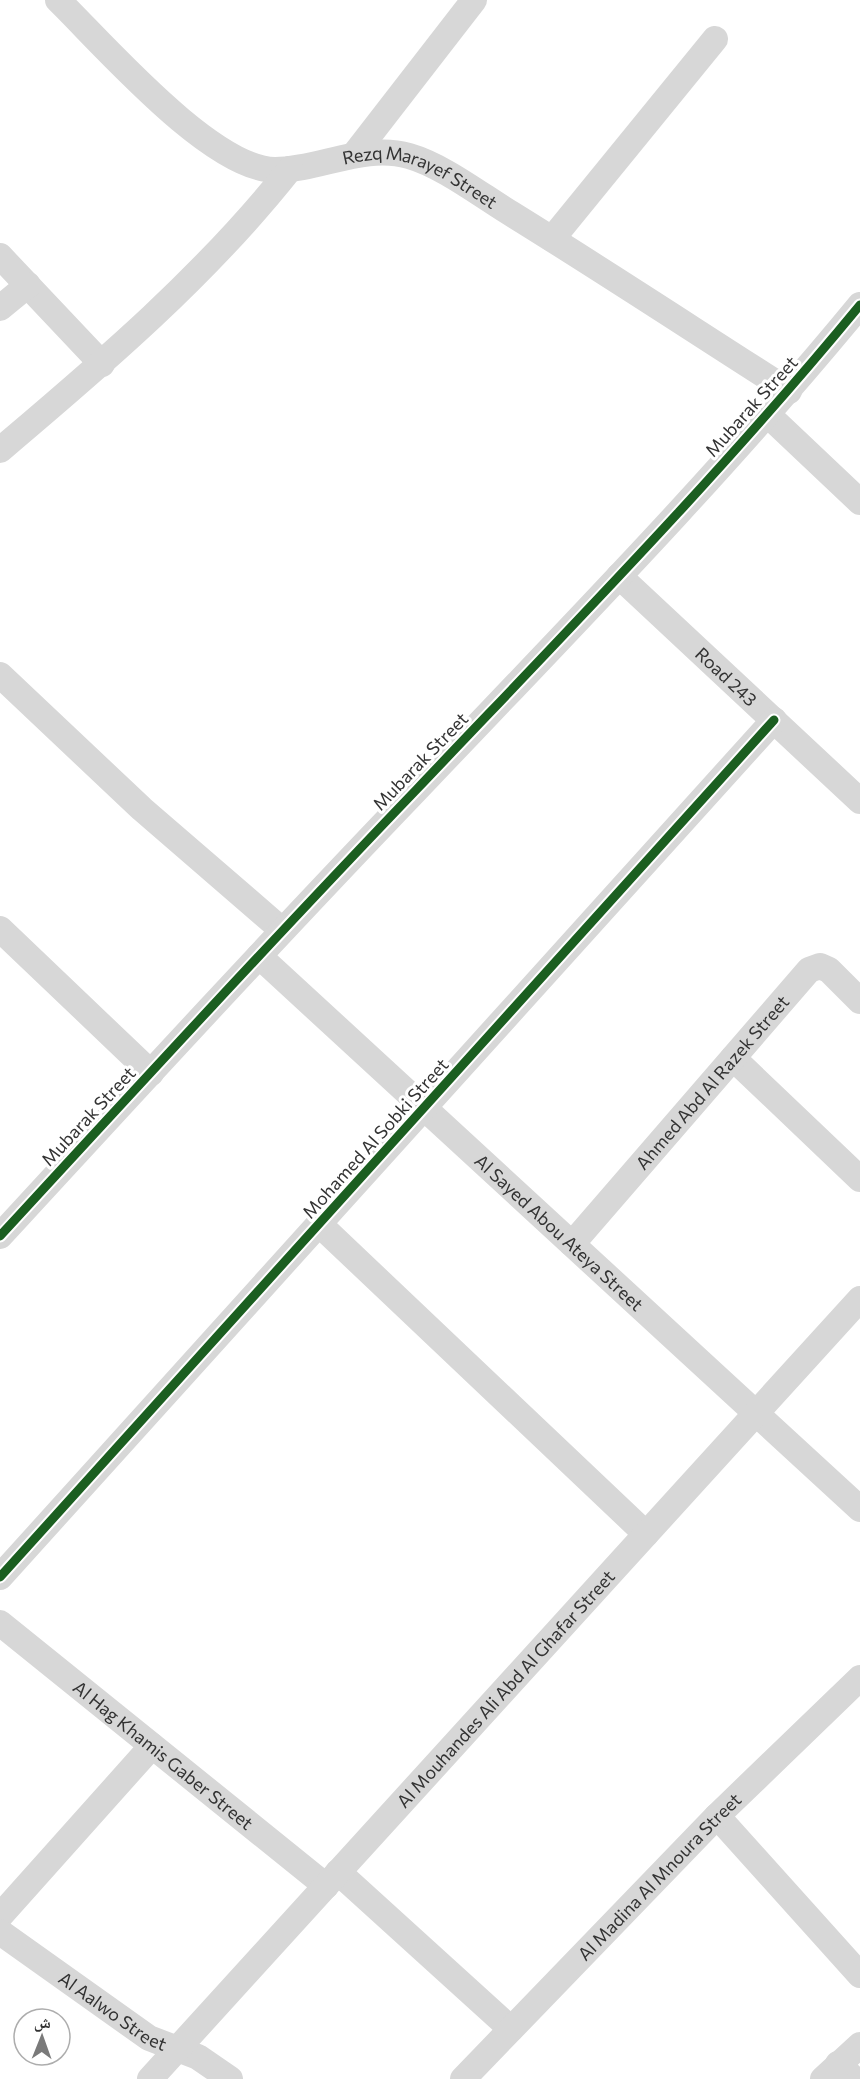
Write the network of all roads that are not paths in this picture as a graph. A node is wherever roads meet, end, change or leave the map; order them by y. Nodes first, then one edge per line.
1 (58, 0) edge
2 (474, 0) edge
3 (715, 39) dead end
4 (354, 155) junction
5 (290, 169) junction
6 (552, 239) junction
7 (0, 256) edge
8 (28, 285) junction
9 (860, 305) edge
10 (0, 308) edge
11 (102, 364) junction
12 (789, 391) junction
13 (767, 414) junction
14 (0, 450) edge
15 (860, 502) edge
16 (619, 576) junction
17 (0, 675) edge
18 (774, 720) junction
19 (860, 801) edge
20 (0, 929) edge
21 (282, 930) junction
22 (258, 956) junction
23 (860, 1001) edge
24 (733, 1058) junction
25 (151, 1073) junction
26 (424, 1108) junction
27 (860, 1179) edge
28 (319, 1224) junction
29 (0, 1236) edge
30 (572, 1244) junction
31 (860, 1299) edge
32 (756, 1413) junction
33 (860, 1509) edge
34 (646, 1534) junction
35 (0, 1577) edge
36 (0, 1623) edge
37 (860, 1678) edge
38 (152, 1746) junction
39 (717, 1816) junction
40 (332, 1879) junction
41 (0, 1917) edge
42 (0, 1932) edge
43 (860, 1975) edge
44 (512, 2028) junction
45 (860, 2045) edge
46 (179, 2047) junction
47 (838, 2074) edge
48 (150, 2079) edge
49 (230, 2079) edge
50 (463, 2079) edge

1 - 5 street, Rezq Marayef Street
2 - 4 street
3 - 6 street
4 - 5 street, Rezq Marayef Street
4 - 6 street, Rezq Marayef Street
5 - 11 street
6 - 12 street, Rezq Marayef Street
7 - 8 street
8 - 10 street
8 - 11 street
9 - 12 street, Mubarak Street
11 - 14 street
12 - 13 street, Mubarak Street
13 - 15 street
13 - 16 street, Mubarak Street
16 - 18 street, Road 243
16 - 21 street, Mubarak Street
17 - 21 street
18 - 19 street, Road 243
18 - 26 street, Mohamed Al Sobki Street
20 - 25 street
21 - 22 street, Mubarak Street
22 - 25 street, Mubarak Street
22 - 26 street, Al Sayed Abou Ateya Street
23 - 24 street, Ahmed Abd Al Razek Street
24 - 27 street
24 - 30 street, Ahmed Abd Al Razek Street
25 - 29 street, Mubarak Street
26 - 28 street, Mohamed Al Sobki Street
26 - 30 street, Al Sayed Abou Ateya Street
28 - 34 street
28 - 35 street, Mohamed Al Sobki Street
30 - 32 street, Al Sayed Abou Ateya Street
31 - 32 street, Al Mouhandes Ali Abd Al Ghafar Street
32 - 33 street, Al Sayed Abou Ateya Street
32 - 34 street, Al Mouhandes Ali Abd Al Ghafar Street
34 - 40 street, Al Mouhandes Ali Abd Al Ghafar Street
36 - 38 street, Al Hag Khamis Gaber Street
37 - 39 street, Al Madina Al Mnoura Street
38 - 40 street, Al Hag Khamis Gaber Street
38 - 41 street
39 - 43 street
39 - 44 street, Al Madina Al Mnoura Street
40 - 44 street, Al Hag Khamis Gaber Street
40 - 46 street, Al Mouhandes Ali Abd Al Ghafar Street
42 - 46 street, Al Aalwo Street
44 - 50 street, Al Madina Al Mnoura Street
45 - 47 street
46 - 48 street, Al Mouhandes Ali Abd Al Ghafar Street
46 - 49 street, Al Aalwo Street

